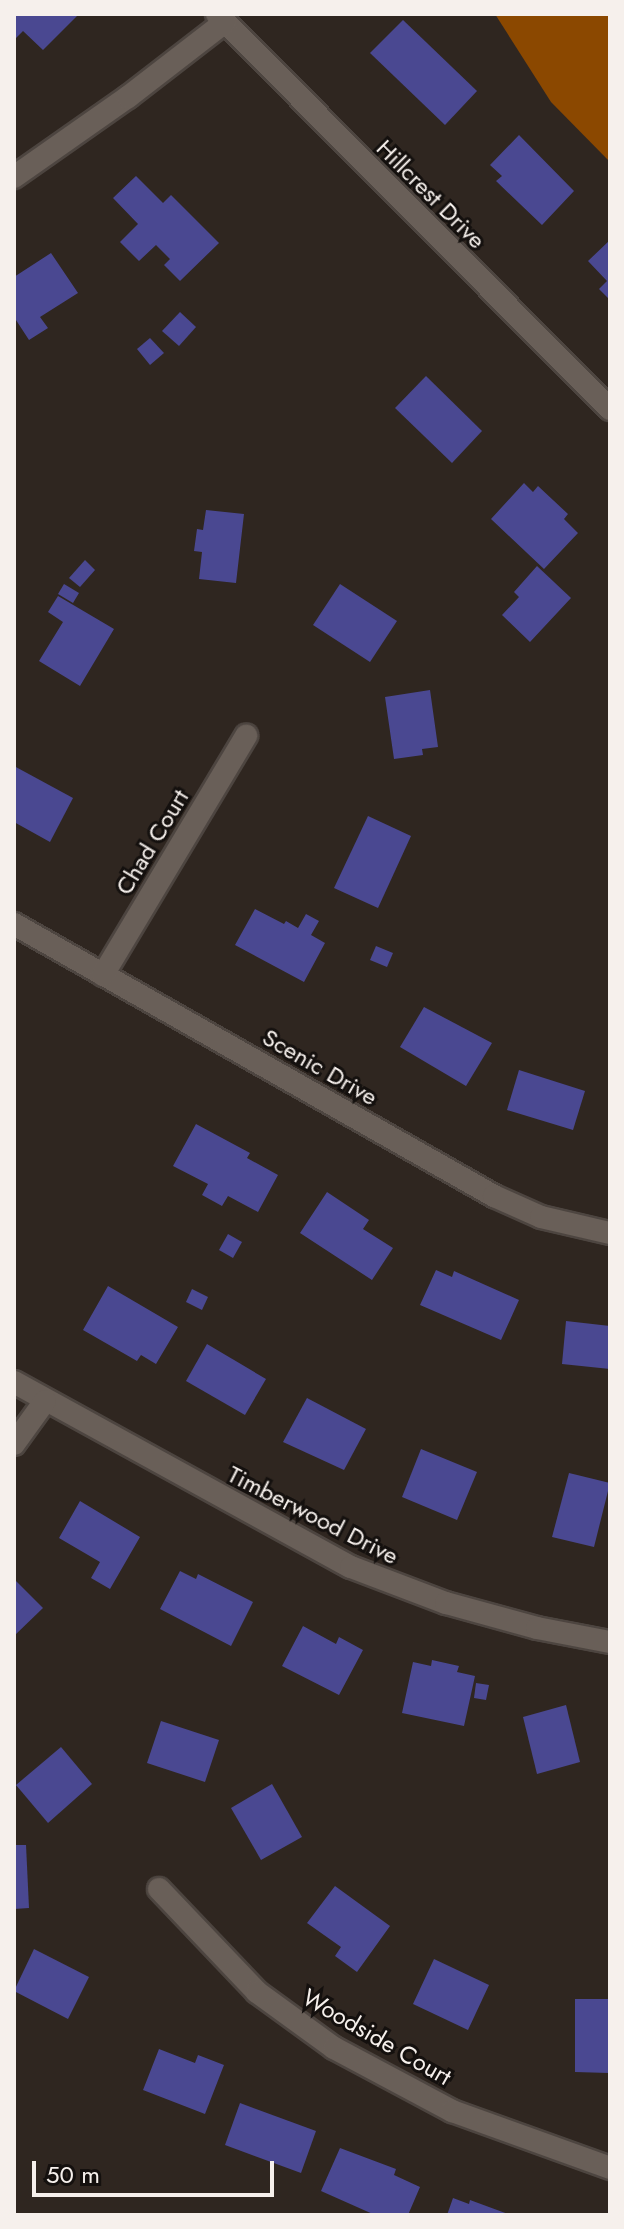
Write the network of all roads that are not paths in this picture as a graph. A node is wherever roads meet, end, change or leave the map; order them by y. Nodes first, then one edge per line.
1 (221, 18) edge
2 (14, 177) edge
3 (610, 409) edge
4 (246, 736) dead end
5 (14, 924) edge
6 (103, 975) junction
7 (610, 1233) edge
8 (14, 1382) edge
9 (45, 1401) junction
10 (14, 1444) edge
11 (610, 1642) edge
12 (159, 1889) dead end
13 (610, 2168) edge

1 - 2 street
1 - 3 street, Hillcrest Drive
4 - 6 street, Chad Court
5 - 6 street, Scenic Drive
6 - 7 street, Scenic Drive
8 - 9 street, Timberwood Drive
9 - 10 street
9 - 11 street, Timberwood Drive
12 - 13 street, Woodside Court

